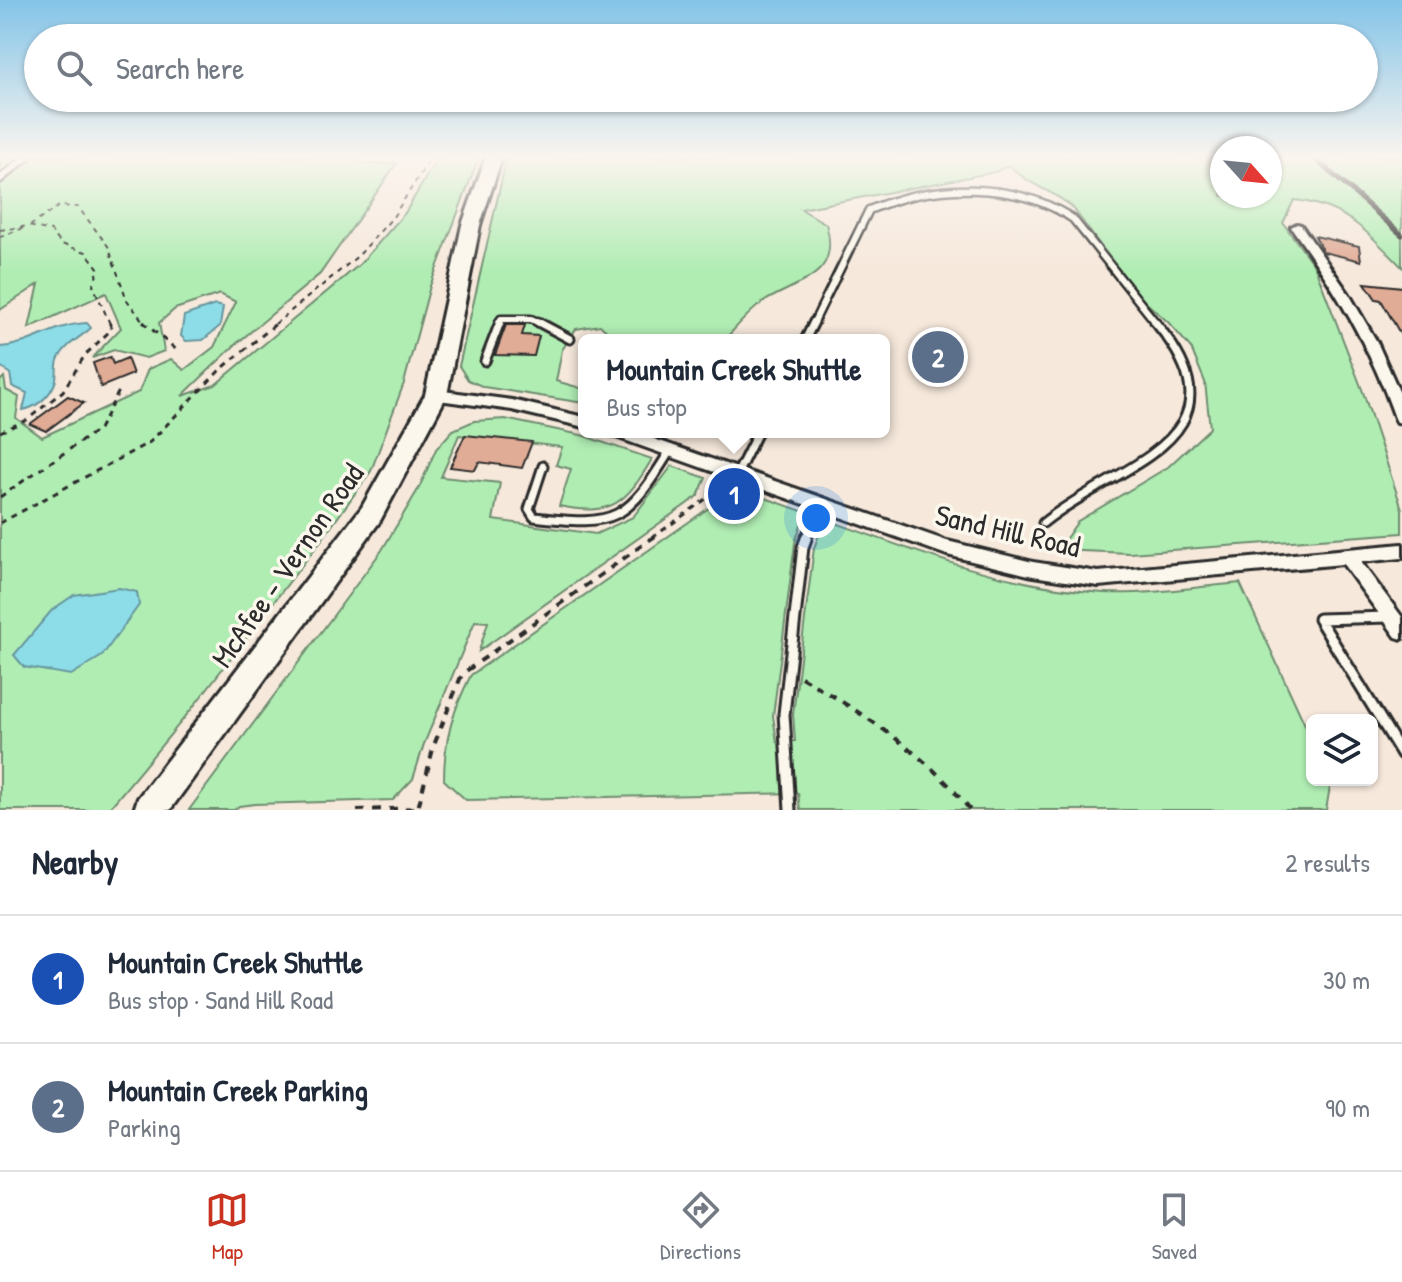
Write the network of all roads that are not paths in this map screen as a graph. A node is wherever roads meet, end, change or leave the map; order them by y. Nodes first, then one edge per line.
1 (481, 195) edge
2 (919, 195) edge
3 (1002, 195) edge
4 (1297, 227) dead end
5 (808, 334) edge
6 (570, 339) dead end
7 (485, 361) dead end
8 (436, 395) junction
9 (1402, 418) edge
10 (578, 421) edge
11 (637, 438) edge
12 (754, 438) edge
13 (671, 449) junction
14 (543, 466) dead end
15 (730, 470) junction
16 (819, 503) junction
17 (1043, 523) dead end
18 (1402, 551) edge
19 (1347, 556) junction
20 (1397, 624) edge
21 (1402, 754) edge
22 (150, 810) edge
23 (790, 810) edge

1 - 8 main road, McAfee - Vernon Road
2 - 5 lane
3 - 17 lane
4 - 9 street
6 - 7 lane
8 - 10 street
8 - 22 main road, McAfee - Vernon Road
11 - 13 street, Sand Hill Road
12 - 15 lane
13 - 14 lane
13 - 15 street, Sand Hill Road
15 - 16 street, Sand Hill Road
16 - 19 street, Sand Hill Road
16 - 23 lane
18 - 19 street, Sand Hill Road
19 - 20 street
20 - 21 lane

